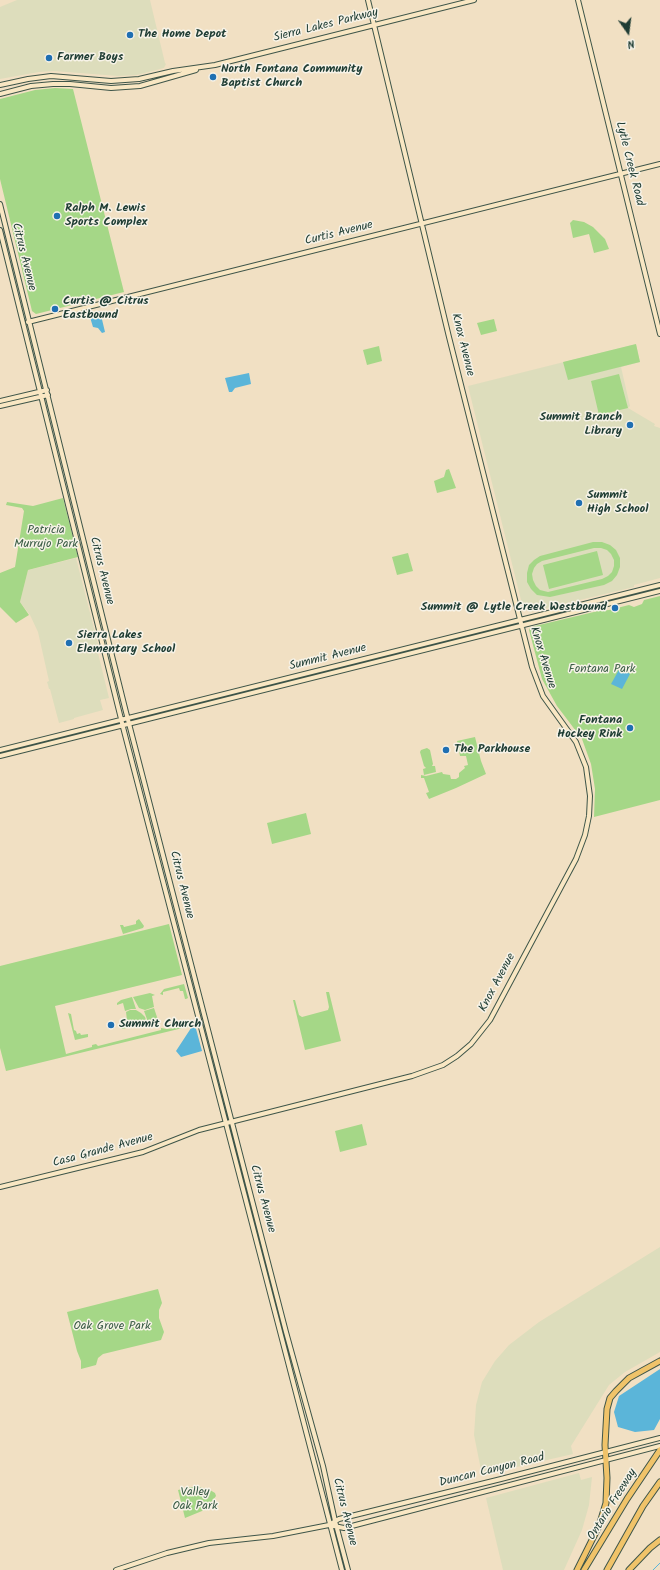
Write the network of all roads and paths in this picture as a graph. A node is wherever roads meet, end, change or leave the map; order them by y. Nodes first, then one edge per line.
1 (368, 0) edge
2 (474, 0) edge
3 (578, 0) edge
4 (374, 25) junction
5 (206, 67) junction
6 (0, 85) edge
7 (0, 94) edge
8 (660, 164) edge
9 (621, 174) junction
10 (0, 204) edge
11 (423, 224) junction
12 (0, 230) edge
13 (29, 322) junction
14 (23, 323) junction
15 (660, 334) edge
16 (47, 393) junction
17 (41, 394) junction
18 (0, 401) edge
19 (0, 406) edge
20 (660, 585) edge
21 (660, 591) edge
22 (520, 620) junction
23 (522, 625) junction
24 (128, 718) junction
25 (122, 719) junction
26 (129, 723) junction
27 (123, 725) junction
28 (0, 750) edge
29 (0, 756) edge
30 (232, 1122) junction
31 (226, 1124) junction
32 (0, 1187) edge
33 (660, 1361) edge
34 (660, 1438) edge
35 (660, 1446) edge
36 (660, 1450) edge
37 (605, 1452) junction
38 (606, 1461) junction
39 (660, 1482) edge
40 (335, 1521) junction
41 (329, 1525) junction
42 (337, 1527) junction
43 (660, 1540) edge
44 (116, 1570) edge
45 (342, 1570) edge
46 (348, 1570) edge
47 (577, 1570) edge
48 (584, 1570) edge
49 (607, 1570) edge
50 (629, 1570) edge

1 - 4 main road, Knox Avenue
2 - 4 main road, Sierra Lakes Parkway
3 - 9 main road, Lytle Creek Road
4 - 5 main road, Sierra Lakes Parkway
4 - 11 main road, Knox Avenue
5 - 6 main road, Sierra Lakes Parkway
5 - 7 main road, Sierra Lakes Parkway
8 - 9 main road, Curtis Avenue
9 - 11 main road, Curtis Avenue
9 - 15 main road, Lytle Creek Road
10 - 13 main road, Citrus Avenue
11 - 13 main road, Curtis Avenue
11 - 22 main road, Knox Avenue
12 - 14 main road, Citrus Avenue
13 - 14 main road, Curtis Avenue
13 - 16 main road, Citrus Avenue
14 - 17 main road, Citrus Avenue
16 - 17 main road
16 - 24 main road, Citrus Avenue
17 - 18 main road
17 - 19 main road
17 - 25 main road, Citrus Avenue
20 - 22 main road, Summit Avenue
21 - 23 main road, Summit Avenue
22 - 23 main road, Knox Avenue
22 - 24 main road, Summit Avenue
23 - 26 main road, Summit Avenue
23 - 30 main road, Knox Avenue
24 - 25 main road, Summit Avenue
24 - 26 main road, Citrus Avenue
25 - 27 main road, Citrus Avenue
25 - 28 main road, Summit Avenue
26 - 27 main road, Summit Avenue
26 - 30 main road, Citrus Avenue
27 - 29 main road, Summit Avenue
27 - 31 main road, Citrus Avenue
30 - 31 main road, Casa Grande Avenue
30 - 40 main road, Citrus Avenue
31 - 32 main road, Casa Grande Avenue
31 - 41 main road, Citrus Avenue
33 - 37 highway
34 - 37 main road, Duncan Canyon Road
35 - 38 main road, Duncan Canyon Road
36 - 48 highway, Ontario Freeway
37 - 38 highway
37 - 40 main road, Duncan Canyon Road
38 - 42 main road, Duncan Canyon Road
38 - 47 highway
39 - 49 highway
40 - 41 main road, Duncan Canyon Road
40 - 42 main road, Citrus Avenue
41 - 42 main road, Duncan Canyon Road
41 - 44 main road, Duncan Canyon Road
41 - 45 main road, Citrus Avenue
42 - 46 main road, Citrus Avenue
43 - 50 highway

